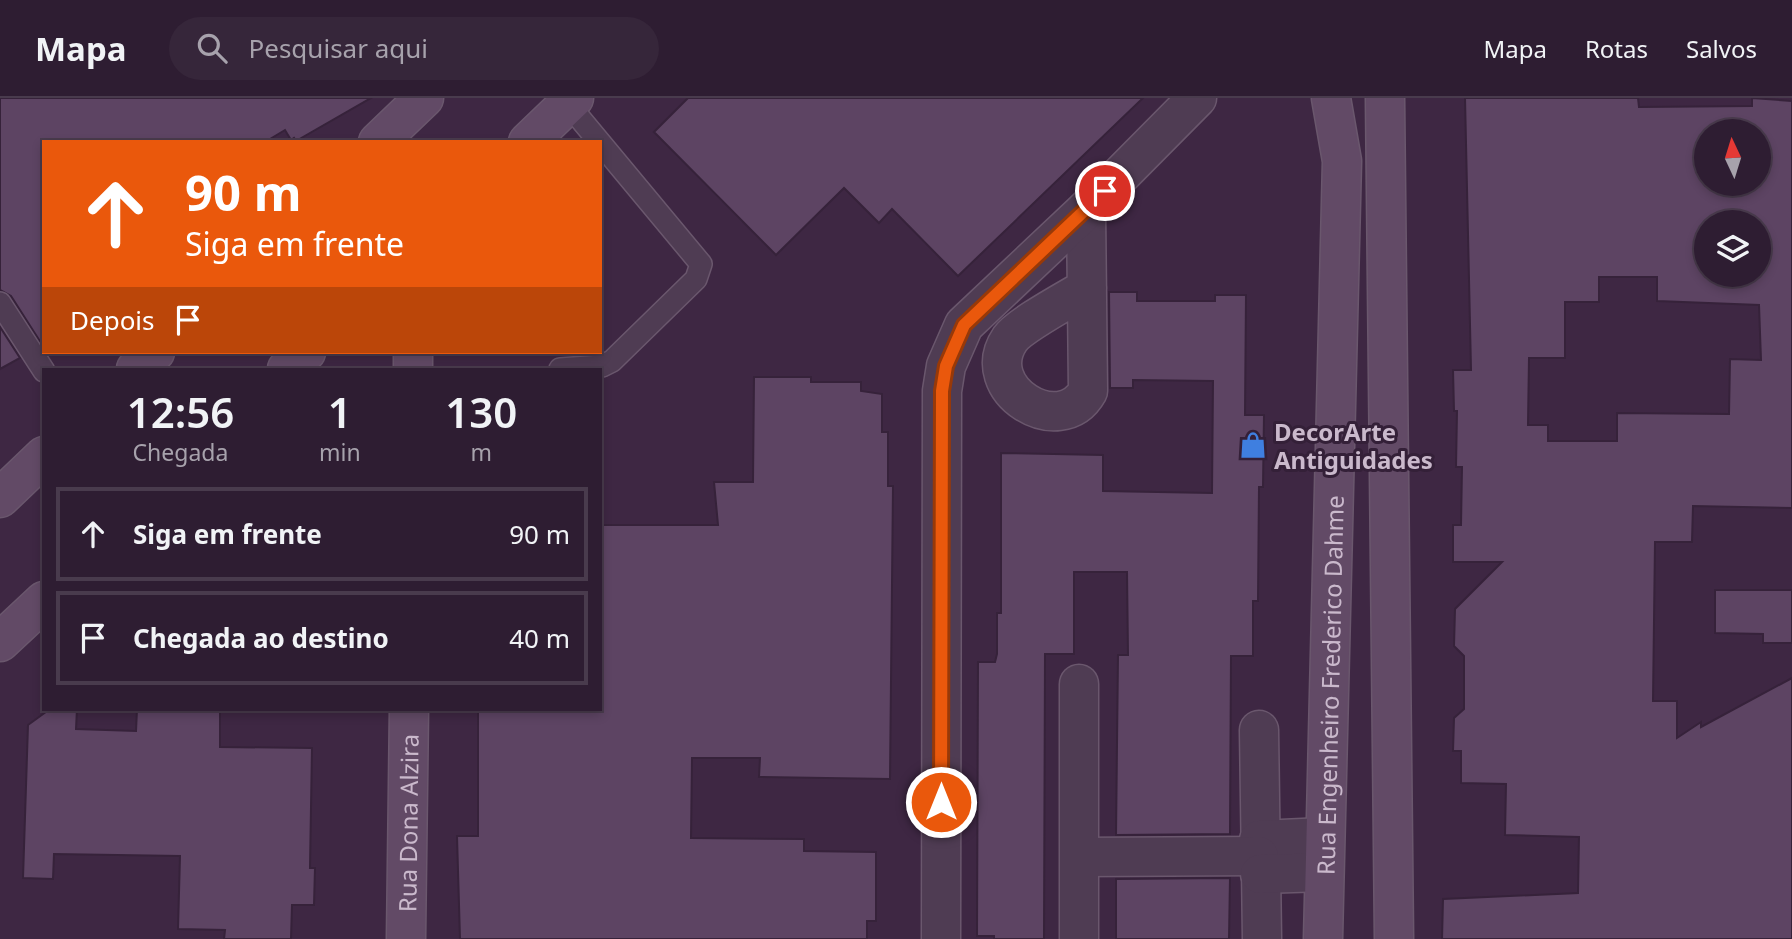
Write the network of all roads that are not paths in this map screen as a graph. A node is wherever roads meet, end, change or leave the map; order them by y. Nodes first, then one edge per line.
1 (1197, 98) edge
2 (1331, 98) edge
3 (1385, 98) edge
4 (571, 101) edge
5 (530, 140) edge
6 (1086, 210) junction
7 (1087, 288) dead end
8 (0, 303) edge
9 (153, 354) edge
10 (304, 354) edge
11 (137, 368) edge
12 (288, 368) edge
13 (574, 368) edge
14 (42, 369) edge
15 (42, 458) edge
16 (0, 498) edge
17 (42, 603) edge
18 (0, 642) edge
19 (1079, 684) dead end
20 (409, 711) edge
21 (1259, 730) dead end
22 (1324, 854) junction
23 (1259, 856) junction
24 (1080, 857) junction
25 (406, 939) edge
26 (941, 939) edge
27 (1079, 939) edge
28 (1262, 939) edge
29 (1323, 939) edge
30 (1394, 939) edge

1 - 6 street
2 - 22 street, Rua Engenheiro Frederico Dahme
3 - 30 street
4 - 5 street
4 - 13 lane
6 - 7 street
6 - 26 street
8 - 14 lane
9 - 11 street
10 - 12 street
15 - 16 street
17 - 18 street
19 - 24 street
20 - 25 street, Rua Dona Alzira
21 - 23 street
22 - 23 street
22 - 29 street, Rua Engenheiro Frederico Dahme
23 - 24 street
23 - 28 street
24 - 27 street

